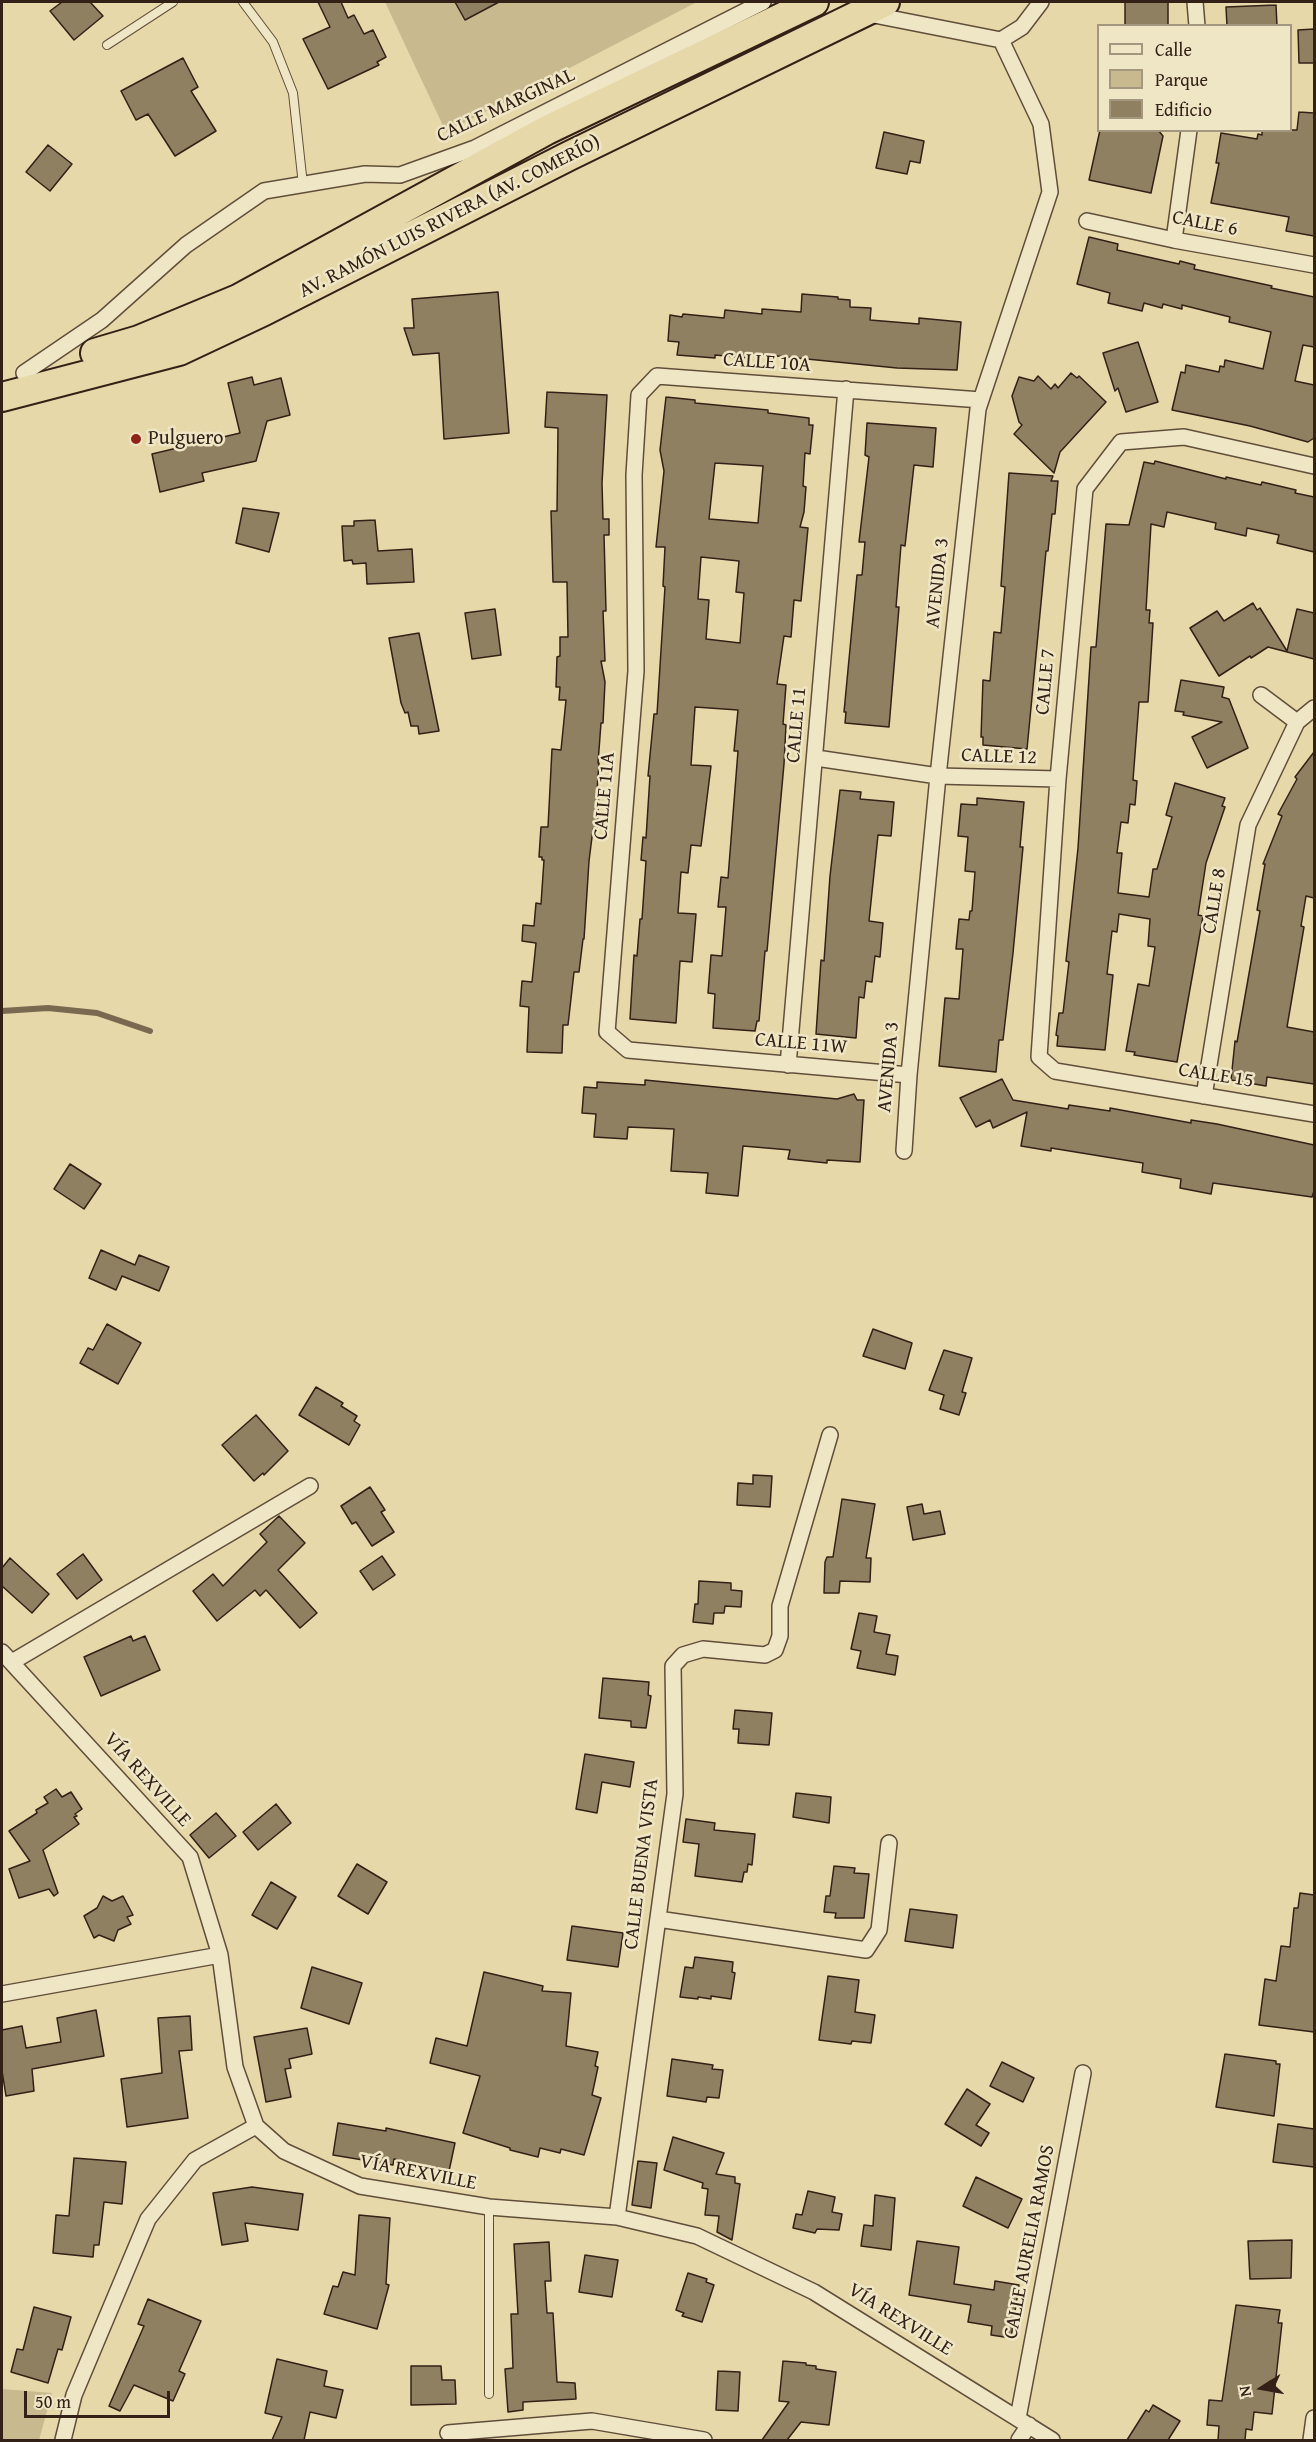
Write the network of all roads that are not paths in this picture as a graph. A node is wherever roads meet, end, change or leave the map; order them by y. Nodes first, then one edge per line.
1 (174, 2) edge
2 (243, 2) edge
3 (763, 2) edge
4 (814, 2) edge
5 (1041, 2) edge
6 (1195, 2) edge
7 (875, 7) edge
8 (1197, 24) edge
9 (1001, 40) junction
10 (107, 45) dead end
11 (1189, 132) edge
12 (303, 185) junction
13 (1087, 221) dead end
14 (1174, 240) junction
15 (1314, 266) edge
16 (13, 376) edge
17 (846, 389) junction
18 (2, 397) edge
19 (981, 400) junction
20 (1314, 466) edge
21 (634, 475) joint
22 (1261, 695) dead end
23 (1314, 708) edge
24 (1297, 722) junction
25 (816, 758) junction
26 (938, 776) junction
27 (1058, 780) junction
28 (688, 1055) joint
29 (788, 1065) junction
30 (909, 1075) junction
31 (1111, 1080) joint
32 (1204, 1096) junction
33 (1314, 1114) edge
34 (904, 1151) dead end
35 (830, 1435) dead end
36 (309, 1486) dead end
37 (7, 1657) edge
38 (889, 1843) dead end
39 (658, 1919) junction
40 (220, 1955) junction
41 (2, 1994) edge
42 (1083, 2073) dead end
43 (256, 2126) junction
44 (489, 2207) junction
45 (617, 2217) junction
46 (489, 2394) dead end
47 (1314, 2418) edge
48 (1024, 2422) junction
49 (448, 2433) dead end
50 (63, 2440) edge
51 (704, 2440) edge
52 (1019, 2440) edge
53 (1052, 2440) edge
54 (1311, 2440) edge

1 - 10 lane
2 - 12 lane
3 - 12 street, CALLE MARGINAL
4 - 16 highway, AV. RAMÓN LUIS RIVERA (AV. COMERÍO)
5 - 9 street
6 - 8 street
7 - 9 street
7 - 18 highway, AV. RAMÓN LUIS RIVERA (AV. COMERÍO)
9 - 19 street, AVENIDA 3
11 - 14 street
12 - 16 street, CALLE MARGINAL
13 - 14 street, CALLE 6
14 - 15 street, CALLE 6
17 - 19 street, CALLE 10A
17 - 21 street, CALLE 10A
17 - 25 street, CALLE 11
19 - 26 street, AVENIDA 3
20 - 27 street, CALLE 7
21 - 28 street, CALLE 11A
22 - 24 street
23 - 24 street, CALLE 8
24 - 32 street, CALLE 8
25 - 26 street, CALLE 12
25 - 29 street, CALLE 11
26 - 27 street, CALLE 12
26 - 30 street, AVENIDA 3
27 - 31 street, CALLE 7
28 - 29 street, CALLE 11W
29 - 30 street, CALLE 11W
30 - 34 street, AVENIDA 3
31 - 32 street, CALLE 15
32 - 33 street, CALLE 15
35 - 39 street, CALLE BUENA VISTA
36 - 37 street
37 - 40 street, VÍA REXVILLE
38 - 39 street
39 - 45 street, CALLE BUENA VISTA
40 - 41 street
40 - 43 street, VÍA REXVILLE
42 - 48 street, CALLE AURELIA RAMOS
43 - 44 street, VÍA REXVILLE
43 - 50 street
44 - 45 street, VÍA REXVILLE
44 - 46 lane
45 - 48 street, VÍA REXVILLE
47 - 54 street
48 - 52 street
48 - 53 street, VÍA REXVILLE
49 - 51 street

